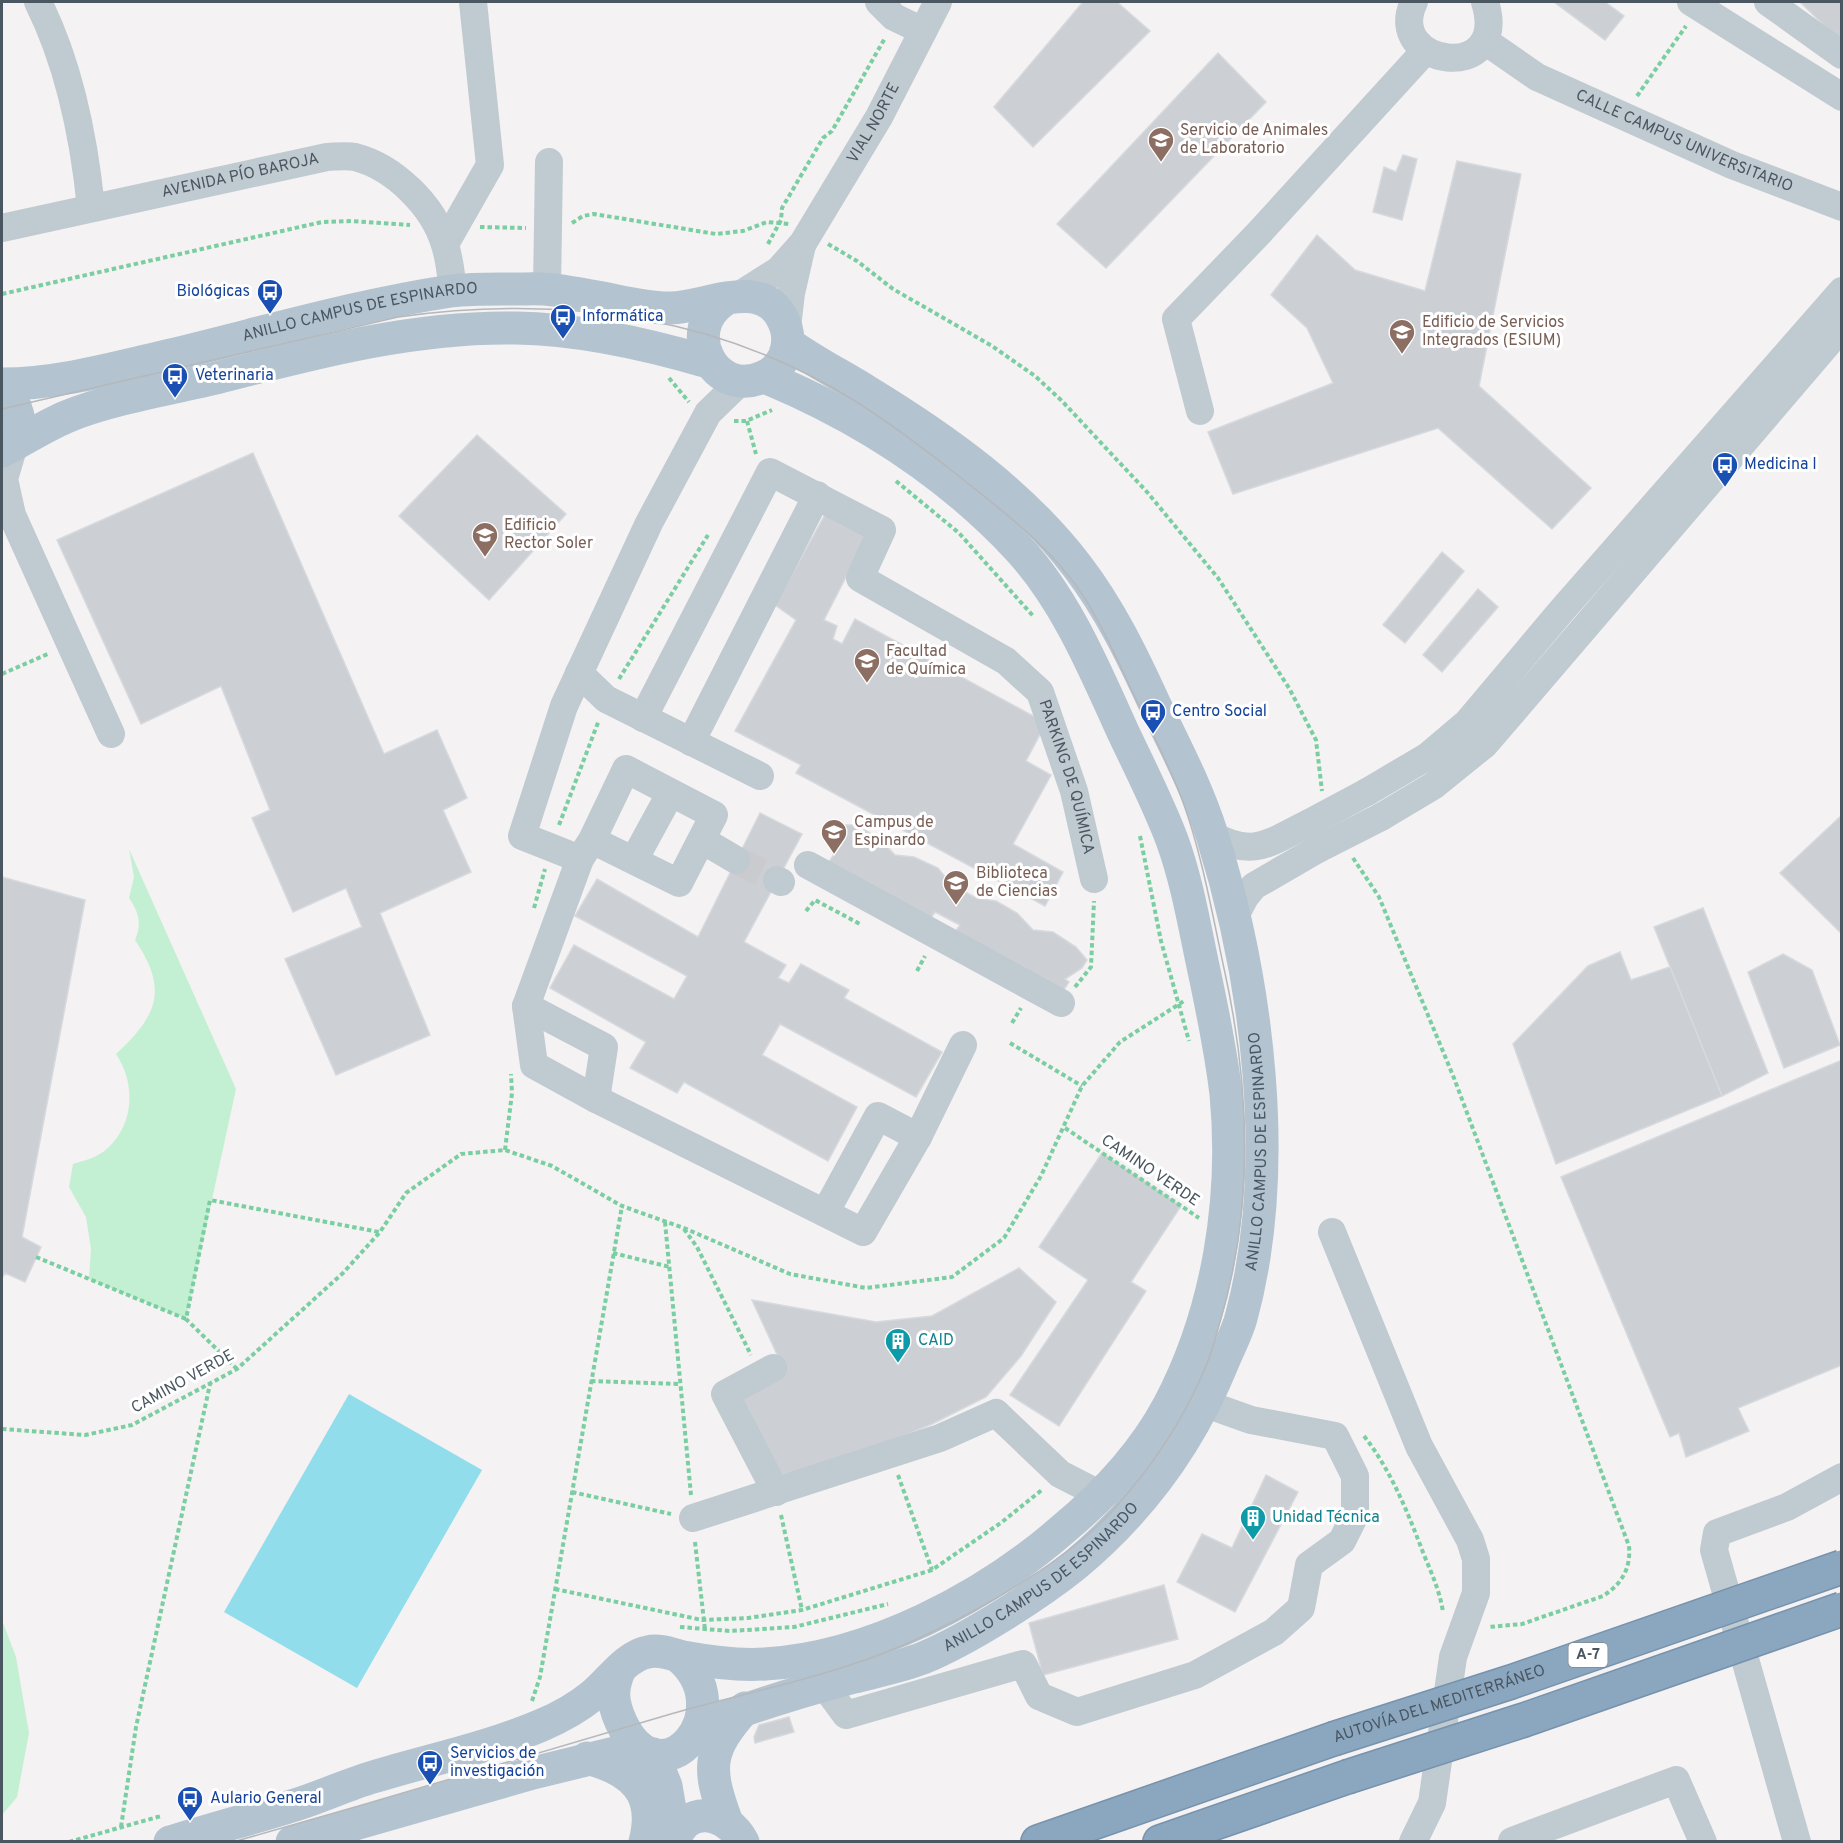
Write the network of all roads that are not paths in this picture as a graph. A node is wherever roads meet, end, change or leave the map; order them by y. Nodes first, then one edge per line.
1 (38, 2) edge
2 (473, 2) edge
3 (938, 2) edge
4 (1414, 2) edge
5 (1485, 2) edge
6 (1762, 2) edge
7 (1768, 2) edge
8 (1694, 5) edge
9 (887, 9) edge
10 (1734, 30) junction
11 (923, 32) junction
12 (1485, 41) junction
13 (1425, 51) junction
14 (1842, 55) edge
15 (1457, 60) junction
16 (1537, 77) junction
17 (1842, 97) edge
18 (549, 162) dead end
19 (91, 208) junction
20 (1838, 208) edge
21 (2, 228) edge
22 (441, 235) junction
23 (803, 243) junction
24 (547, 288) junction
25 (453, 291) junction
26 (1842, 291) edge
27 (730, 298) junction
28 (1842, 327) edge
29 (788, 335) junction
30 (732, 372) junction
31 (2, 386) edge
32 (1200, 411) dead end
33 (8, 448) edge
34 (817, 495) junction
35 (7, 508) edge
36 (1617, 546) junction
37 (1639, 566) junction
38 (579, 673) junction
39 (643, 717) junction
40 (111, 734) dead end
41 (691, 742) junction
42 (760, 776) dead end
43 (670, 794) junction
44 (1212, 835) junction
45 (1314, 836) junction
46 (702, 840) junction
47 (586, 850) junction
48 (634, 860) junction
49 (736, 860) tunnel mouth
50 (808, 865) dead end
51 (1094, 879) road end
52 (1234, 918) junction
53 (1061, 1003) road end
54 (526, 1005) junction
55 (963, 1046) dead end
56 (596, 1099) junction
57 (918, 1137) junction
58 (825, 1213) junction
59 (1332, 1232) dead end
60 (767, 1371) road end
61 (1206, 1404) junction
62 (1842, 1477) edge
63 (776, 1492) junction
64 (1099, 1494) junction
65 (693, 1518) road end
66 (1842, 1567) edge
67 (1842, 1609) edge
68 (677, 1642) junction
69 (620, 1669) junction
70 (824, 1685) junction
71 (745, 1708) junction
72 (696, 1734) junction
73 (646, 1751) junction
74 (588, 1758) junction
75 (728, 1826) edge
76 (168, 1828) edge
77 (665, 1840) edge
78 (1512, 1841) edge
79 (291, 1842) edge
80 (1038, 1842) edge
81 (1161, 1842) edge
82 (1413, 1842) edge
83 (1703, 1842) edge
84 (1797, 1842) edge

1 - 19 street
2 - 22 street
3 - 11 street, VIAL NORTE
4 - 13 street
5 - 12 street
6 - 10 street
7 - 14 street
8 - 10 street
9 - 11 street
10 - 17 street
11 - 23 street, VIAL NORTE
12 - 15 street
12 - 16 street, CALLE CAMPUS UNIVERSITARIO
13 - 15 street, CALLE CAMPUS UNIVERSITARIO
13 - 32 street
15 - 16 street, CALLE CAMPUS UNIVERSITARIO
16 - 20 street, CALLE CAMPUS UNIVERSITARIO
18 - 24 street
19 - 21 street, AVENIDA PÍO BAROJA
19 - 22 street, AVENIDA PÍO BAROJA
22 - 25 street
23 - 27 street, VIAL NORTE
23 - 29 street, VIAL NORTE
24 - 25 main road, ANILLO CAMPUS DE ESPINARDO
24 - 27 main road, ANILLO CAMPUS DE ESPINARDO
25 - 31 main road, ANILLO CAMPUS DE ESPINARDO
26 - 36 street
27 - 29 main road, ANILLO CAMPUS DE ESPINARDO
27 - 30 main road
28 - 37 street
29 - 30 main road
29 - 44 main road, ANILLO CAMPUS DE ESPINARDO
30 - 33 main road, ANILLO CAMPUS DE ESPINARDO
30 - 38 street
30 - 64 main road, ANILLO CAMPUS DE ESPINARDO
31 - 33 main road
33 - 35 street
34 - 39 street, PARKING DE QUÍMICA
34 - 41 street
34 - 51 street, PARKING DE QUÍMICA
35 - 40 street
36 - 37 street
36 - 45 street, bridge
37 - 45 street, bridge
38 - 39 street
38 - 47 street
39 - 41 street
41 - 42 street
43 - 46 street
43 - 47 street
43 - 48 street
44 - 45 street
44 - 52 main road, ANILLO CAMPUS DE ESPINARDO
45 - 52 street
46 - 48 street
46 - 49 street
47 - 48 street
47 - 54 street
50 - 53 street
52 - 61 main road, ANILLO CAMPUS DE ESPINARDO
54 - 56 street
54 - 56 street
55 - 57 street
56 - 58 street
57 - 58 street
57 - 58 street
59 - 82 street
60 - 63 street
61 - 70 main road, ANILLO CAMPUS DE ESPINARDO
61 - 70 street
62 - 84 street
63 - 64 street
63 - 65 street
64 - 68 main road, ANILLO CAMPUS DE ESPINARDO
66 - 80 highway, AUTOVÍA DEL MEDITERRÁNEO / A-7, bridge
67 - 81 highway, A-7, bridge
68 - 69 main road, ANILLO CAMPUS DE ESPINARDO
68 - 72 main road
69 - 73 main road
69 - 76 main road, ANILLO CAMPUS DE ESPINARDO
70 - 71 main road, ANILLO CAMPUS DE ESPINARDO
71 - 72 main road, ANILLO CAMPUS DE ESPINARDO
71 - 75 main road
72 - 73 main road, ANILLO CAMPUS DE ESPINARDO
72 - 75 main road
73 - 74 main road, ANILLO CAMPUS DE ESPINARDO
73 - 77 main road
74 - 77 main road
74 - 79 main road, ANILLO CAMPUS DE ESPINARDO
75 - 77 main road
78 - 83 street

